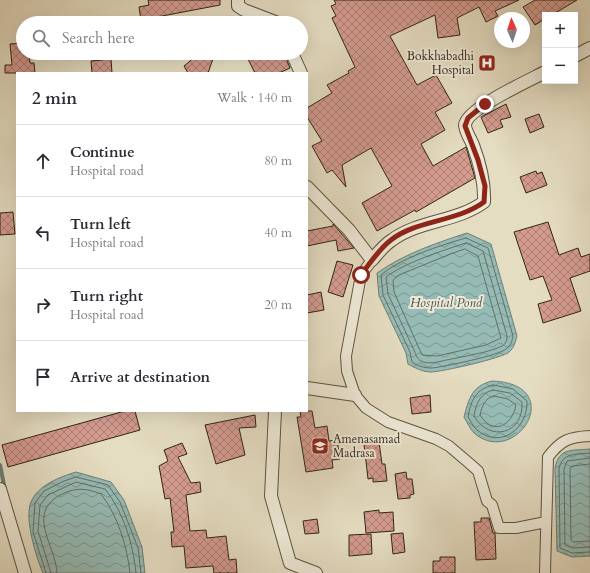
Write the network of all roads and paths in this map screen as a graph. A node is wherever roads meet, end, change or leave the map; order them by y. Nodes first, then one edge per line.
1 (238, 0) edge
2 (260, 16) edge
3 (590, 48) edge
4 (578, 54) edge
5 (295, 60) edge
6 (301, 72) edge
7 (542, 74) edge
8 (308, 188) edge
9 (372, 260) junction
10 (308, 388) edge
11 (355, 395) junction
12 (275, 412) edge
13 (590, 436) edge
14 (0, 489) edge
15 (546, 522) junction
16 (25, 573) edge
17 (316, 573) edge
18 (545, 573) edge

1 - 2 street
3 - 4 street
5 - 6 street
7 - 9 street
8 - 9 street
9 - 11 street
10 - 11 street
11 - 15 street
12 - 17 street
13 - 15 street
14 - 16 street
15 - 18 street

